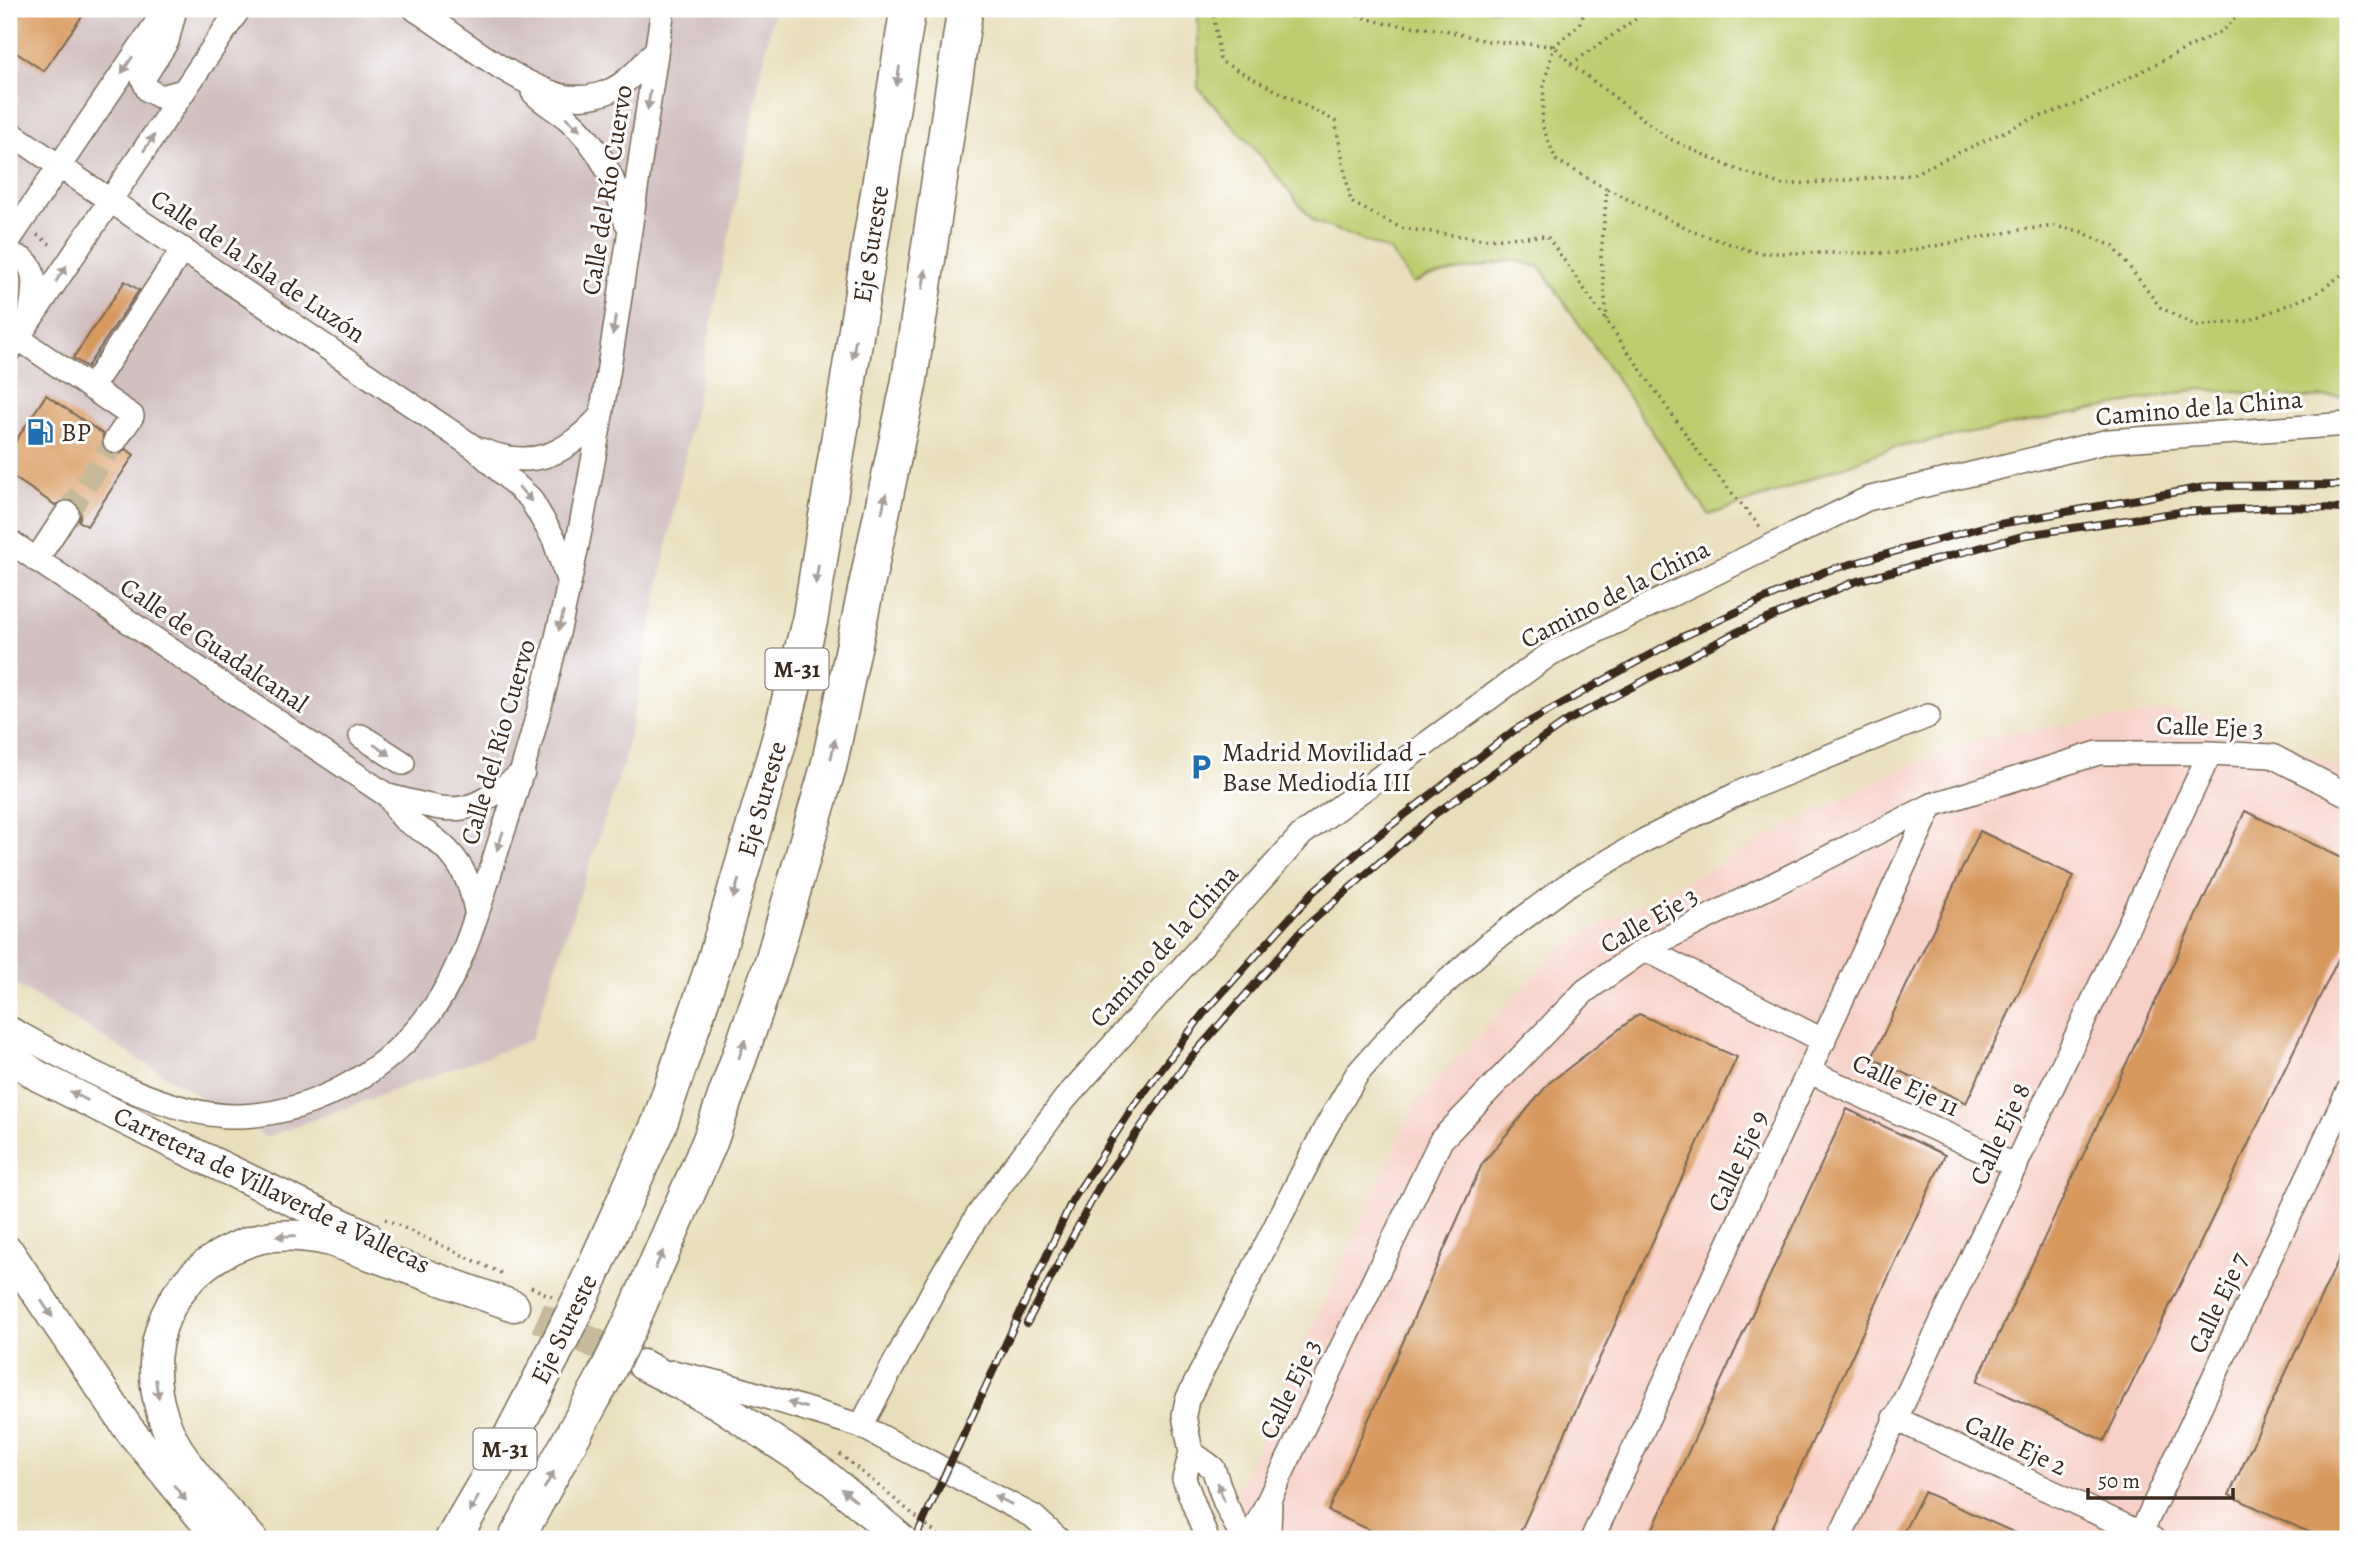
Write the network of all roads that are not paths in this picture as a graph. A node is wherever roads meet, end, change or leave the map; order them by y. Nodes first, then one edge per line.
1 (166, 9) edge
2 (176, 9) edge
3 (239, 9) edge
4 (415, 9) edge
5 (663, 9) edge
6 (908, 9) edge
7 (965, 9) edge
8 (656, 50) junction
9 (521, 79) junction
10 (183, 91) junction
11 (9, 132) edge
12 (58, 166) junction
13 (111, 200) junction
14 (629, 234) junction
15 (9, 240) edge
16 (183, 249) junction
17 (9, 256) edge
18 (18, 337) edge
19 (92, 388) junction
20 (600, 418) junction
21 (2348, 424) edge
22 (115, 442) tunnel mouth
23 (475, 448) junction
24 (67, 513) tunnel mouth
25 (9, 541) edge
26 (36, 560) junction
27 (570, 585) junction
28 (1928, 716) dead end
29 (361, 736) dead end
30 (2210, 753) junction
31 (403, 763) dead end
32 (523, 772) junction
33 (2348, 795) edge
34 (388, 796) junction
35 (1932, 805) junction
36 (476, 913) junction
37 (1645, 949) junction
38 (9, 1028) edge
39 (1824, 1041) junction
40 (9, 1056) edge
41 (1810, 1072) junction
42 (2348, 1091) edge
43 (2016, 1166) junction
44 (9, 1252) edge
45 (643, 1365) joint
46 (1894, 1418) junction
47 (860, 1426) junction
48 (1191, 1452) junction
49 (1270, 1494) junction
50 (2144, 1537) edge
51 (219, 1539) edge
52 (252, 1539) edge
53 (453, 1539) edge
54 (516, 1539) edge
55 (901, 1539) edge
56 (1058, 1539) edge
57 (1208, 1539) edge
58 (1244, 1539) edge
59 (1250, 1539) edge
60 (1272, 1539) edge
61 (1592, 1539) edge
62 (1839, 1539) edge

1 -> 12 street
2 - 10 street
3 - 10 street
4 - 9 street
5 - 8 street, Calle del Río Cuervo
6 -> 53 highway, Eje Sureste / M-31, bridge
54 -> 7 highway, Eje Sureste / M-31, bridge
8 - 9 street
8 -> 14 street, Calle del Río Cuervo
9 -> 14 street
13 -> 10 street
11 - 12 street, Calle de la Isla de Luzón
12 - 13 street, Calle de la Isla de Luzón
12 - 15 street
13 - 16 street, Calle de la Isla de Luzón
18 -> 13 street
14 -> 20 street, Calle del Río Cuervo
16 - 19 street
16 - 23 street, Calle de la Isla de Luzón
17 - 18 street
18 - 19 street
19 - 22 street
20 - 23 street, Calle de la Isla de Luzón
20 - 27 street, Calle del Río Cuervo
21 - 47 street, Camino de la China
23 -> 27 street, Calle de la Isla de Luzón
24 - 26 street
25 - 26 street, Calle de Guadalcanal
26 - 34 street, Calle de Guadalcanal
27 -> 32 street, Calle del Río Cuervo
28 - 48 street
29 -> 31 street
30 - 33 street, Calle Eje 3
30 - 35 street, Calle Eje 3
30 - 43 street, Calle Eje 8
32 - 34 street, Calle de Guadalcanal
32 -> 36 street, Calle del Río Cuervo
34 - 36 street, Calle de Guadalcanal
35 - 37 street, Calle Eje 3
35 - 39 street, Calle Eje 9
36 - 38 street, Calle del Río Cuervo
37 - 39 street, Calle Eje 11
37 - 49 street, Calle Eje 3
39 - 41 street, Calle Eje 9
40 - 52 main road, Carretera de Villaverde a Vallecas
41 - 43 street, Calle Eje 11
41 - 61 street, Calle Eje 9
42 - 50 street, Calle Eje 7
43 - 46 street, Calle Eje 8
44 -> 51 main road
47 -> 45 street
55 -> 45 main road
46 - 50 street, Calle Eje 2
46 - 62 street, Calle Eje 8
56 -> 47 street
48 - 57 street
58 -> 48 street
49 - 59 street
49 - 60 street, Calle Eje 3

